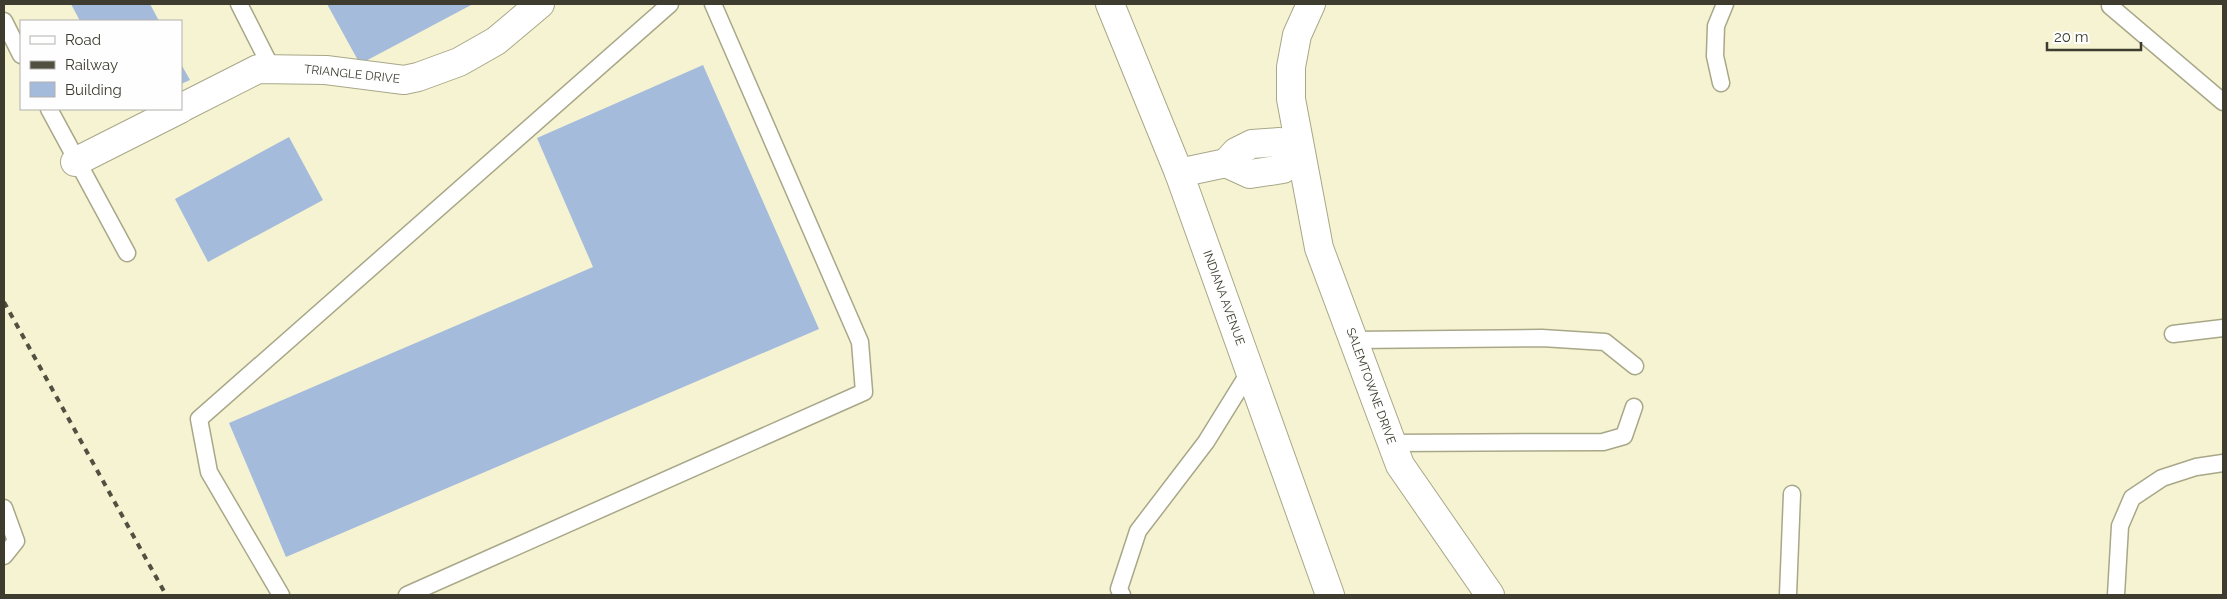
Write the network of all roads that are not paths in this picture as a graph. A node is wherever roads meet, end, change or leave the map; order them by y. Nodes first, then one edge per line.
1 (239, 4) edge
2 (540, 4) edge
3 (670, 4) edge
4 (713, 4) edge
5 (1110, 4) edge
6 (1311, 4) edge
7 (1724, 4) edge
8 (2110, 4) edge
9 (4, 21) edge
10 (20, 53) edge
11 (272, 69) junction
12 (1721, 83) dead end
13 (2223, 102) edge
14 (182, 107) edge
15 (49, 110) edge
16 (176, 110) edge
17 (1295, 155) junction
18 (76, 162) junction
19 (1179, 173) junction
20 (127, 253) dead end
21 (2223, 328) edge
22 (2173, 334) dead end
23 (1354, 340) junction
24 (1635, 366) dead end
25 (1250, 371) junction
26 (1634, 406) dead end
27 (1392, 443) junction
28 (2223, 463) edge
29 (1792, 494) dead end
30 (4, 508) edge
31 (4, 556) edge
32 (281, 595) edge
33 (407, 595) edge
34 (1122, 595) edge
35 (1330, 595) edge
36 (1490, 595) edge
37 (1788, 595) edge
38 (2116, 595) edge

1 - 11 lane
2 - 11 street, TRIANGLE DRIVE
3 - 32 lane
4 - 33 lane
5 - 19 street, INDIANA AVENUE
6 - 17 street, SALEMTOWNE DRIVE
7 - 12 lane
8 - 13 lane
9 - 10 lane
11 - 14 street, TRIANGLE DRIVE
15 - 18 lane
16 - 18 street, TRIANGLE DRIVE
17 - 19 street
17 - 23 street, SALEMTOWNE DRIVE
18 - 20 lane
19 - 25 street, INDIANA AVENUE
21 - 22 lane
23 - 24 lane
23 - 27 street, SALEMTOWNE DRIVE
25 - 34 lane
25 - 35 street, INDIANA AVENUE
26 - 27 lane
27 - 36 street, SALEMTOWNE DRIVE
28 - 38 lane
29 - 37 lane
30 - 31 lane

